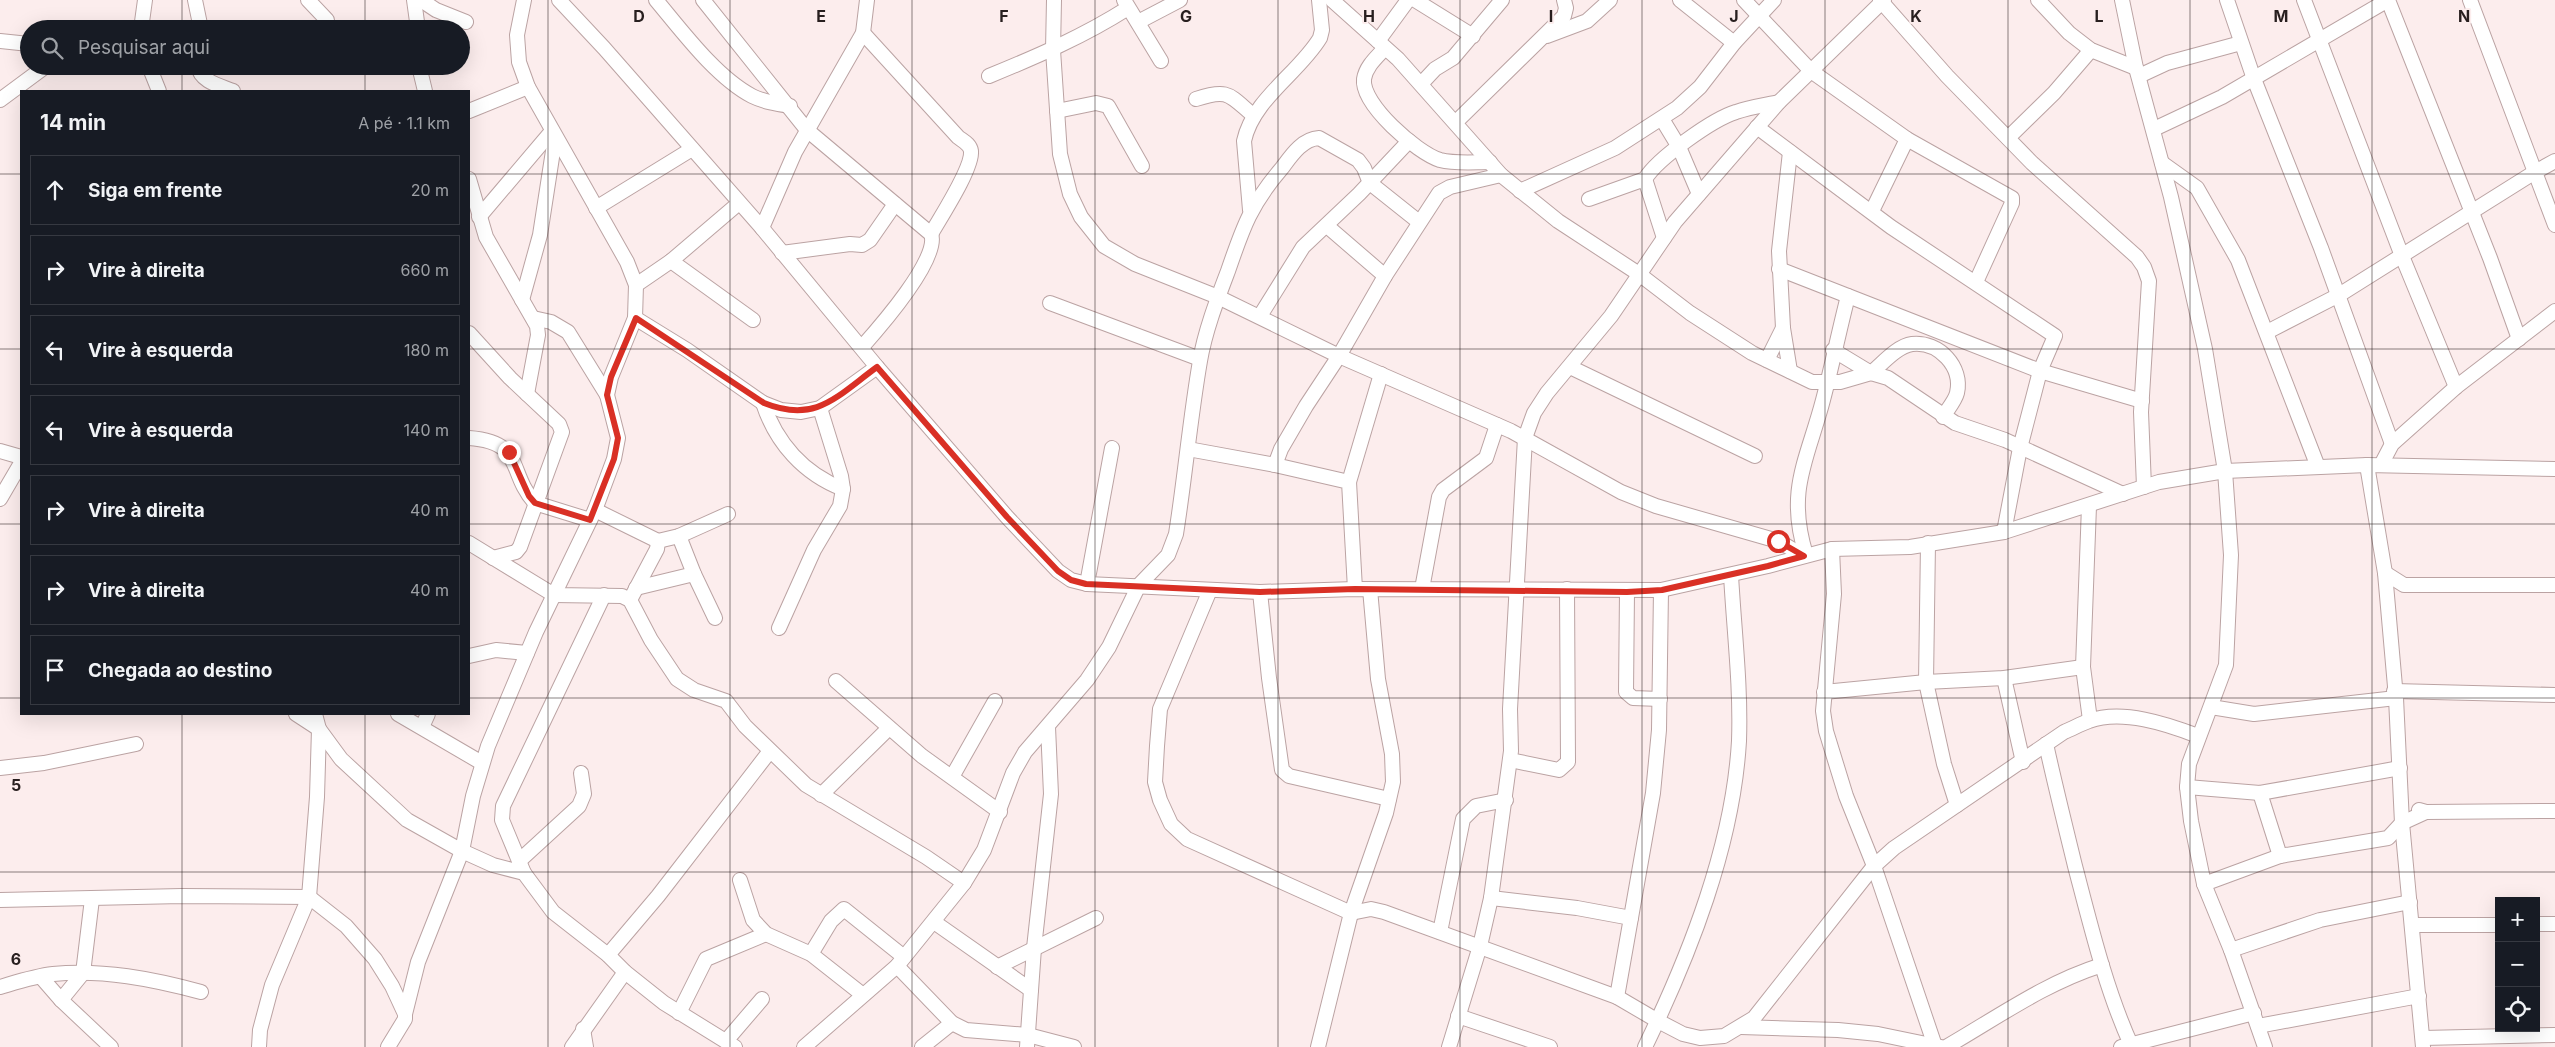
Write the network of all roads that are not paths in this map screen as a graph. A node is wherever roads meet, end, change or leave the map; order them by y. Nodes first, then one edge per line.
1 (145, 0) edge
2 (195, 0) edge
3 (308, 0) edge
4 (414, 0) edge
5 (421, 0) edge
6 (524, 0) edge
7 (656, 0) edge
8 (703, 0) edge
9 (867, 0) edge
10 (1054, 0) edge
11 (1180, 0) edge
12 (1319, 0) edge
13 (1332, 0) edge
14 (1408, 0) edge
15 (1414, 0) edge
16 (1502, 0) edge
17 (1564, 0) edge
18 (1610, 0) edge
19 (1680, 0) edge
20 (1744, 0) edge
21 (1774, 0) edge
22 (2038, 0) edge
23 (2122, 0) edge
24 (2227, 0) edge
25 (2304, 0) edge
26 (2388, 0) edge
27 (2470, 0) edge
28 (563, 1) edge
29 (1882, 1) edge
30 (1126, 4) edge
31 (1760, 14) junction
32 (142, 20) edge
33 (199, 20) edge
34 (327, 20) dead end
35 (417, 20) edge
36 (461, 20) edge
37 (1138, 22) junction
38 (863, 34) junction
39 (1473, 36) junction
40 (1543, 38) junction
41 (0, 41) edge
42 (2321, 41) junction
43 (20, 43) edge
44 (1734, 43) junction
45 (2241, 43) junction
46 (1381, 44) junction
47 (1053, 50) junction
48 (2091, 50) junction
49 (1162, 61) dead end
50 (1811, 71) junction
51 (2138, 72) junction
52 (34, 75) edge
53 (153, 75) edge
54 (201, 75) edge
55 (421, 75) edge
56 (989, 76) dead end
57 (2254, 79) junction
58 (1421, 84) junction
59 (528, 87) junction
60 (159, 90) edge
61 (232, 90) edge
62 (425, 90) edge
63 (1196, 99) dead end
64 (0, 100) edge
65 (1779, 102) junction
66 (790, 106) junction
67 (470, 111) edge
68 (1057, 111) junction
69 (1254, 116) junction
70 (1662, 119) junction
71 (1456, 122) junction
72 (1757, 128) junction
73 (2154, 128) junction
74 (807, 130) junction
75 (553, 134) junction
76 (2008, 138) junction
77 (1907, 139) junction
78 (1409, 141) junction
79 (1679, 148) junction
80 (692, 149) junction
81 (1790, 152) junction
82 (2555, 161) edge
83 (1490, 162) junction
84 (2162, 163) junction
85 (1142, 166) dead end
86 (2535, 172) junction
87 (1501, 175) junction
88 (1645, 179) junction
89 (470, 182) edge
90 (1370, 183) junction
91 (1520, 191) junction
92 (1699, 194) junction
93 (1589, 199) dead end
94 (739, 203) junction
95 (895, 204) junction
96 (596, 208) junction
97 (1250, 211) junction
98 (1872, 211) junction
99 (2472, 212) junction
100 (479, 217) junction
101 (1419, 222) junction
102 (2555, 225) edge
103 (1327, 226) junction
104 (762, 228) junction
105 (931, 234) junction
106 (1664, 238) junction
107 (782, 253) junction
108 (2402, 256) junction
109 (671, 261) junction
110 (1779, 269) junction
111 (1639, 274) junction
112 (1385, 276) junction
113 (1976, 282) junction
114 (636, 286) junction
115 (2339, 295) junction
116 (1848, 296) junction
117 (1218, 297) junction
118 (522, 300) junction
119 (1050, 303) dead end
120 (2555, 310) edge
121 (1260, 316) junction
122 (533, 318) junction
123 (636, 318) junction
124 (753, 320) dead end
125 (1783, 328) junction
126 (2267, 332) junction
127 (470, 334) edge
128 (2519, 339) junction
129 (862, 347) junction
130 (1833, 350) junction
131 (1339, 356) junction
132 (1200, 359) junction
133 (1767, 360) junction
134 (877, 367) junction
135 (1570, 367) junction
136 (2040, 371) junction
137 (1790, 372) junction
138 (1871, 373) junction
139 (1381, 374) junction
140 (1827, 384) junction
141 (2456, 387) junction
142 (527, 394) junction
143 (607, 395) junction
144 (2142, 401) junction
145 (764, 403) junction
146 (820, 408) junction
147 (1944, 417) junction
148 (1497, 425) junction
149 (470, 438) edge
150 (1525, 438) junction
151 (2392, 444) junction
152 (1112, 448) dead end
153 (2020, 448) junction
154 (1188, 449) junction
155 (0, 451) edge
156 (1755, 456) dead end
157 (20, 458) edge
158 (2374, 465) junction
159 (1276, 466) junction
160 (2318, 467) junction
161 (2555, 469) edge
162 (20, 471) edge
163 (2225, 471) junction
164 (1349, 482) junction
165 (2144, 487) junction
166 (843, 489) junction
167 (2123, 494) junction
168 (0, 499) edge
169 (535, 503) junction
170 (2089, 506) junction
171 (728, 514) dead end
172 (592, 515) junction
173 (1799, 526) junction
174 (2004, 532) junction
175 (679, 536) junction
176 (658, 540) junction
177 (1778, 541) junction
178 (1928, 543) junction
179 (470, 544) edge
180 (1832, 549) junction
181 (1805, 556) junction
182 (493, 558) junction
183 (2385, 573) junction
184 (694, 574) junction
185 (1731, 575) junction
186 (1086, 584) junction
187 (2555, 584) edge
188 (1139, 585) junction
189 (2404, 585) junction
190 (1355, 589) junction
191 (1370, 589) junction
192 (1422, 589) junction
193 (1567, 589) junction
194 (1210, 590) junction
195 (1516, 590) junction
196 (1662, 590) junction
197 (1260, 592) junction
198 (1627, 592) junction
199 (633, 594) junction
200 (554, 595) junction
201 (604, 595) junction
202 (2387, 599) junction
203 (715, 618) dead end
204 (779, 628) dead end
205 (527, 653) junction
206 (470, 656) edge
207 (2084, 666) junction
208 (2004, 678) junction
209 (836, 681) dead end
210 (1926, 682) junction
211 (1824, 692) junction
212 (2395, 695) junction
213 (2555, 695) edge
214 (1660, 700) junction
215 (995, 701) dead end
216 (2211, 707) junction
217 (297, 715) edge
218 (315, 715) edge
219 (400, 715) edge
220 (428, 715) edge
221 (2090, 720) junction
222 (1048, 727) junction
223 (422, 728) junction
224 (889, 728) junction
225 (318, 729) junction
226 (2198, 736) junction
227 (136, 744) dead end
228 (2046, 744) junction
229 (770, 751) junction
230 (1510, 760) junction
231 (2023, 762) junction
232 (482, 763) junction
233 (0, 768) edge
234 (2400, 768) junction
235 (582, 773) dead end
236 (952, 777) junction
237 (2187, 787) junction
238 (2260, 793) junction
239 (821, 795) junction
240 (1389, 799) junction
241 (1506, 800) junction
242 (2402, 803) junction
243 (1956, 805) junction
244 (2555, 811) edge
245 (1000, 812) junction
246 (2426, 812) junction
247 (2402, 823) junction
248 (2388, 838) junction
249 (2405, 848) junction
250 (462, 851) junction
251 (2280, 856) junction
252 (1874, 866) junction
253 (521, 867) junction
254 (740, 880) dead end
255 (964, 883) junction
256 (2204, 884) junction
257 (309, 897) junction
258 (1491, 898) junction
259 (92, 899) junction
260 (0, 900) edge
261 (2410, 902) junction
262 (1351, 913) junction
263 (1096, 918) dead end
264 (1631, 918) junction
265 (934, 922) junction
266 (2495, 924) edge
267 (2540, 924) edge
268 (2555, 924) edge
269 (2412, 925) junction
270 (1440, 932) junction
271 (766, 934) junction
272 (1480, 946) junction
273 (1034, 948) junction
274 (2231, 950) junction
275 (811, 954) junction
276 (608, 955) junction
277 (900, 962) junction
278 (2102, 964) junction
279 (997, 967) junction
280 (625, 972) junction
281 (83, 973) junction
282 (41, 977) junction
283 (0, 987) edge
284 (1031, 990) junction
285 (201, 992) dead end
286 (863, 995) junction
287 (2419, 996) junction
288 (1617, 997) junction
289 (762, 999) dead end
290 (61, 1000) junction
291 (679, 1013) junction
292 (404, 1014) junction
293 (1458, 1016) junction
294 (2256, 1020) junction
295 (1658, 1021) junction
296 (952, 1023) junction
297 (1741, 1027) junction
298 (583, 1030) junction
299 (2555, 1035) edge
300 (1027, 1041) edge
301 (1698, 1043) edge
302 (2423, 1043) edge
303 (730, 1044) edge
304 (106, 1045) edge
305 (1932, 1046) edge
306 (2128, 1046) edge
307 (259, 1047) edge
308 (388, 1047) edge
309 (572, 1047) edge
310 (586, 1047) edge
311 (804, 1047) edge
312 (922, 1047) edge
313 (1074, 1047) edge
314 (1318, 1047) edge
315 (1448, 1047) edge
316 (1550, 1047) edge
317 (1645, 1047) edge
318 (2264, 1047) edge

1 - 32 street
2 - 33 street
3 - 34 street
4 - 35 street
5 - 36 street
6 - 59 street
7 - 66 street
8 - 66 street
9 - 38 street
10 - 47 street
11 - 37 street
12 - 69 street
13 - 46 street
14 - 46 street
15 - 39 street
16 - 39 street
17 - 40 street
18 - 40 street
19 - 44 street
20 - 31 street
21 - 31 street
22 - 48 street
23 - 51 street
24 - 45 street
25 - 42 street
26 - 42 street
26 - 99 street
27 - 86 street
28 - 80 street
29 - 50 street
29 - 76 street
30 - 37 street
30 - 47 street
31 - 44 street
31 - 50 street
37 - 49 street
38 - 74 street
38 - 105 street
39 - 58 street
40 - 71 street
41 - 43 street
42 - 57 street
42 - 108 street
44 - 70 street
45 - 51 street
45 - 57 street
46 - 58 street
46 - 78 street
47 - 56 street
47 - 68 street
48 - 51 street
48 - 76 street
50 - 65 street
50 - 77 street
51 - 73 street
52 - 64 street
53 - 60 street
54 - 61 street
55 - 62 street
57 - 73 street
57 - 115 street
58 - 71 street
59 - 67 street
59 - 75 street
63 - 69 street
65 - 72 street
65 - 79 street
66 - 74 street
68 - 85 street
68 - 117 street
69 - 97 street
70 - 79 street
70 - 91 street
71 - 83 street
72 - 81 street
72 - 92 street
73 - 84 street
74 - 95 street
74 - 104 street
75 - 96 street
75 - 100 street
75 - 118 street
76 - 144 street
77 - 98 street
77 - 113 street
78 - 83 street
78 - 90 street
79 - 88 street
79 - 92 street
80 - 94 street
80 - 96 street
81 - 98 street
81 - 110 street
82 - 86 street
83 - 87 street
84 - 126 street
84 - 163 street
86 - 99 street
86 - 102 street
87 - 91 street
87 - 101 street
88 - 93 street
88 - 106 street
89 - 100 street
90 - 97 street
90 - 101 street
90 - 103 street
91 - 111 street
92 - 106 street
94 - 104 street
94 - 109 street
95 - 105 street
95 - 107 street
96 - 114 street
97 - 117 street
98 - 113 street
99 - 108 street
99 - 128 street
100 - 118 street
101 - 112 street
103 - 112 street
103 - 121 street
104 - 107 street
105 - 129 street
106 - 111 street
107 - 129 street
108 - 115 street
108 - 141 street
109 - 114 street
109 - 124 street
110 - 116 street
110 - 125 street
111 - 133 street
111 - 135 street
112 - 131 street
113 - 136 street
114 - 123 street
115 - 126 street
115 - 151 street
116 - 130 street
116 - 136 street
117 - 121 street
117 - 132 street
118 - 122 street
119 - 132 street
120 - 128 street
121 - 131 street
122 - 142 street
122 - 143 street
123 - 143 street
123 - 145 street
125 - 133 street
125 - 137 street
126 - 160 street
127 - 142 street
128 - 141 street
129 - 134 street
130 - 138 street
130 - 140 street
131 - 139 street
131 - 159 street
132 - 154 street
133 - 137 street
134 - 146 street
134 - 186 street
135 - 150 street
135 - 156 street
136 - 144 street
136 - 153 street
137 - 140 street
138 - 140 street
138 - 147 street
138 - 147 street
139 - 148 street
139 - 164 street
140 - 173 street
141 - 151 street
142 - 169 street
143 - 172 street
144 - 165 street
145 - 146 street
145 - 166 street
146 - 166 street
147 - 153 street
148 - 150 street
148 - 192 street
149 - 169 street
150 - 177 street
150 - 195 street
151 - 158 street
152 - 186 street
153 - 167 street
153 - 174 street
154 - 159 street
154 - 188 street
155 - 157 street
158 - 160 street
158 - 161 street
158 - 183 street
159 - 164 street
160 - 163 street
162 - 168 street
163 - 165 street
163 - 216 street
164 - 190 street
165 - 167 street
166 - 204 street
167 - 170 street
169 - 172 street
169 - 182 street
170 - 174 street
170 - 207 street
171 - 175 street
172 - 176 street
172 - 200 street
173 - 177 street
173 - 181 street
174 - 178 street
175 - 176 street
175 - 184 street
176 - 199 street
177 - 181 street
178 - 180 street
178 - 210 street
179 - 182 street
180 - 181 street
180 - 211 street
181 - 185 street
182 - 200 street
183 - 189 street
183 - 202 street
184 - 199 street
184 - 203 street
185 - 196 street
185 - 295 street
186 - 188 street
187 - 189 street
188 - 194 street
188 - 222 street
189 - 202 street
190 - 191 street
190 - 197 street
191 - 192 street
191 - 240 street
192 - 195 street
193 - 195 street
193 - 198 street
193 - 230 street
194 - 197 street
194 - 262 street
195 - 230 street
196 - 198 street
196 - 214 street
197 - 240 street
198 - 214 street
199 - 201 street
199 - 229 street
200 - 201 street
200 - 205 street
201 - 253 street
202 - 212 street
205 - 206 street
205 - 232 street
207 - 208 street
207 - 221 street
208 - 210 street
208 - 231 street
209 - 224 street
210 - 211 street
210 - 243 street
211 - 252 street
212 - 213 street
212 - 216 street
212 - 234 street
214 - 264 street
215 - 236 street
216 - 226 street
217 - 225 street
218 - 225 street
219 - 223 street
220 - 223 street
221 - 226 street
221 - 228 street
222 - 245 street
222 - 273 street
223 - 232 street
224 - 236 street
224 - 239 street
225 - 250 street
225 - 257 street
226 - 237 street
227 - 233 street
228 - 231 street
228 - 278 street
229 - 239 street
229 - 276 street
230 - 241 street
231 - 243 street
232 - 250 street
234 - 238 street
234 - 242 street
235 - 253 street
236 - 245 street
237 - 238 street
237 - 256 street
238 - 251 street
239 - 255 street
240 - 262 street
241 - 258 street
241 - 270 street
242 - 246 street
242 - 247 street
243 - 252 street
244 - 246 street
245 - 255 street
246 - 247 street
247 - 248 street
247 - 249 street
248 - 249 street
248 - 251 street
249 - 261 street
250 - 253 street
250 - 292 street
251 - 256 street
252 - 297 street
252 - 305 street
253 - 276 street
254 - 271 street
255 - 265 street
256 - 274 street
257 - 259 street
257 - 292 street
257 - 307 street
258 - 264 street
258 - 272 street
259 - 260 street
259 - 281 street
261 - 269 street
261 - 274 street
262 - 270 street
262 - 314 street
263 - 273 street
264 - 288 street
265 - 277 street
265 - 279 street
266 - 269 street
267 - 268 street
269 - 287 street
270 - 272 street
271 - 275 street
271 - 291 street
272 - 288 street
272 - 293 street
273 - 279 street
273 - 284 street
274 - 294 street
275 - 277 street
275 - 286 street
276 - 280 street
277 - 286 street
277 - 296 street
278 - 305 street
278 - 306 street
279 - 284 street
280 - 291 street
280 - 298 street
281 - 282 street
281 - 285 street
281 - 290 street
282 - 283 street
282 - 290 street
284 - 300 street
286 - 311 street
287 - 294 street
287 - 302 street
288 - 295 street
289 - 303 street
290 - 304 street
291 - 303 street
292 - 308 street
293 - 315 street
293 - 316 street
294 - 306 street
294 - 318 street
295 - 301 street
295 - 317 street
296 - 300 street
296 - 312 street
297 - 301 street
297 - 305 street
298 - 309 street
298 - 310 street
299 - 302 street
300 - 313 street

